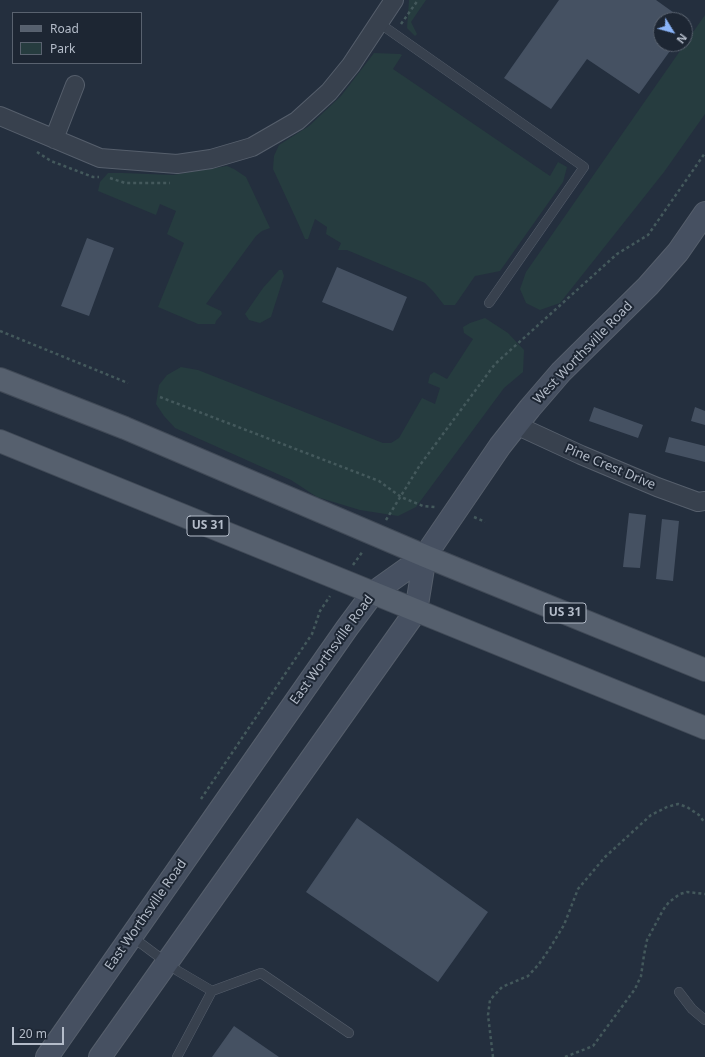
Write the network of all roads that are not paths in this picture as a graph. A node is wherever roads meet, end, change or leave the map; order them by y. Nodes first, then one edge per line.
1 (394, 0) edge
2 (379, 23) junction
3 (75, 85) dead end
4 (0, 116) edge
5 (54, 139) junction
6 (705, 213) edge
7 (488, 303) dead end
8 (0, 379) edge
9 (516, 425) junction
10 (0, 441) edge
11 (705, 501) edge
12 (425, 556) junction
13 (373, 593) junction
14 (416, 611) junction
15 (705, 670) edge
16 (705, 728) edge
17 (131, 936) junction
18 (167, 963) junction
19 (212, 991) junction
20 (679, 992) dead end
21 (705, 1020) edge
22 (349, 1033) dead end
23 (47, 1057) edge
24 (100, 1057) edge
25 (177, 1057) edge

1 - 2 street
2 - 5 street
2 - 7 lane
3 - 5 street
4 - 5 street
6 - 9 main road, West Worthsville Road
8 - 12 main road, US 31
9 - 11 street, Pine Crest Drive
9 - 12 main road, West Worthsville Road
10 - 13 main road, US 31
12 - 13 main road, East Worthsville Road
12 - 14 main road
12 - 15 main road, US 31
13 - 14 main road, US 31
13 - 17 main road, East Worthsville Road
14 - 16 main road, US 31
14 - 18 main road
17 - 18 lane
17 - 23 main road, East Worthsville Road
18 - 19 lane
18 - 24 main road
19 - 22 lane
19 - 25 lane
20 - 21 lane

